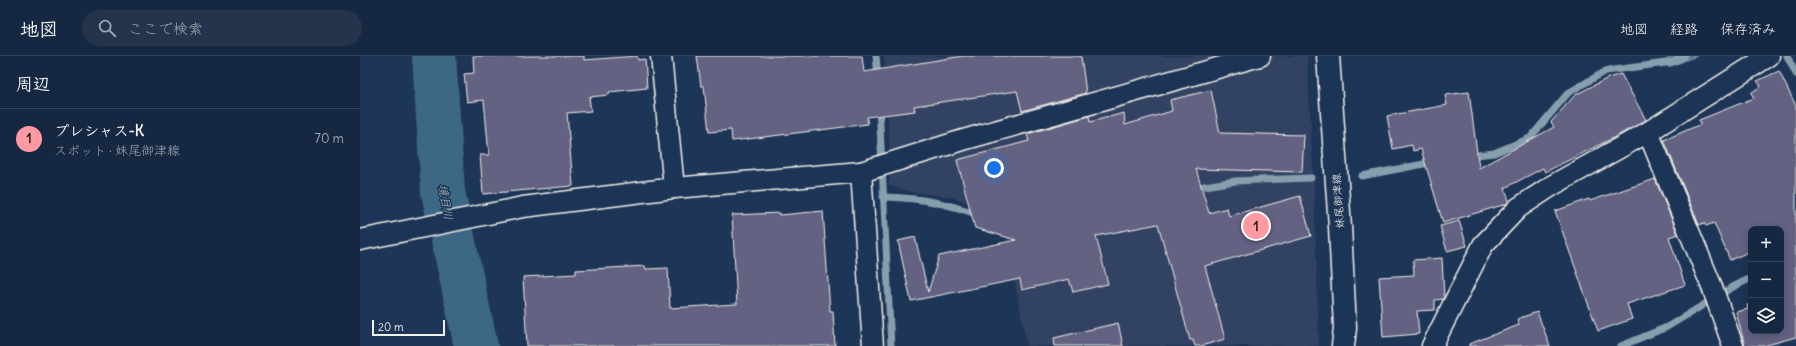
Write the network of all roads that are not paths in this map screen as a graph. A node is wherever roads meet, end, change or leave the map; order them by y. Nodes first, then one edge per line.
1 (661, 56) edge
2 (1260, 56) edge
3 (1328, 56) edge
4 (1769, 56) edge
5 (1648, 132) junction
6 (876, 168) junction
7 (674, 188) junction
8 (360, 240) edge
9 (873, 346) edge
10 (1343, 346) edge
11 (1432, 346) edge
12 (1733, 346) edge

1 - 7 street
2 - 6 street
3 - 10 main road, 妹尾御津線
4 - 5 street
5 - 11 street
5 - 12 street
6 - 7 street
6 - 9 street
7 - 8 street

